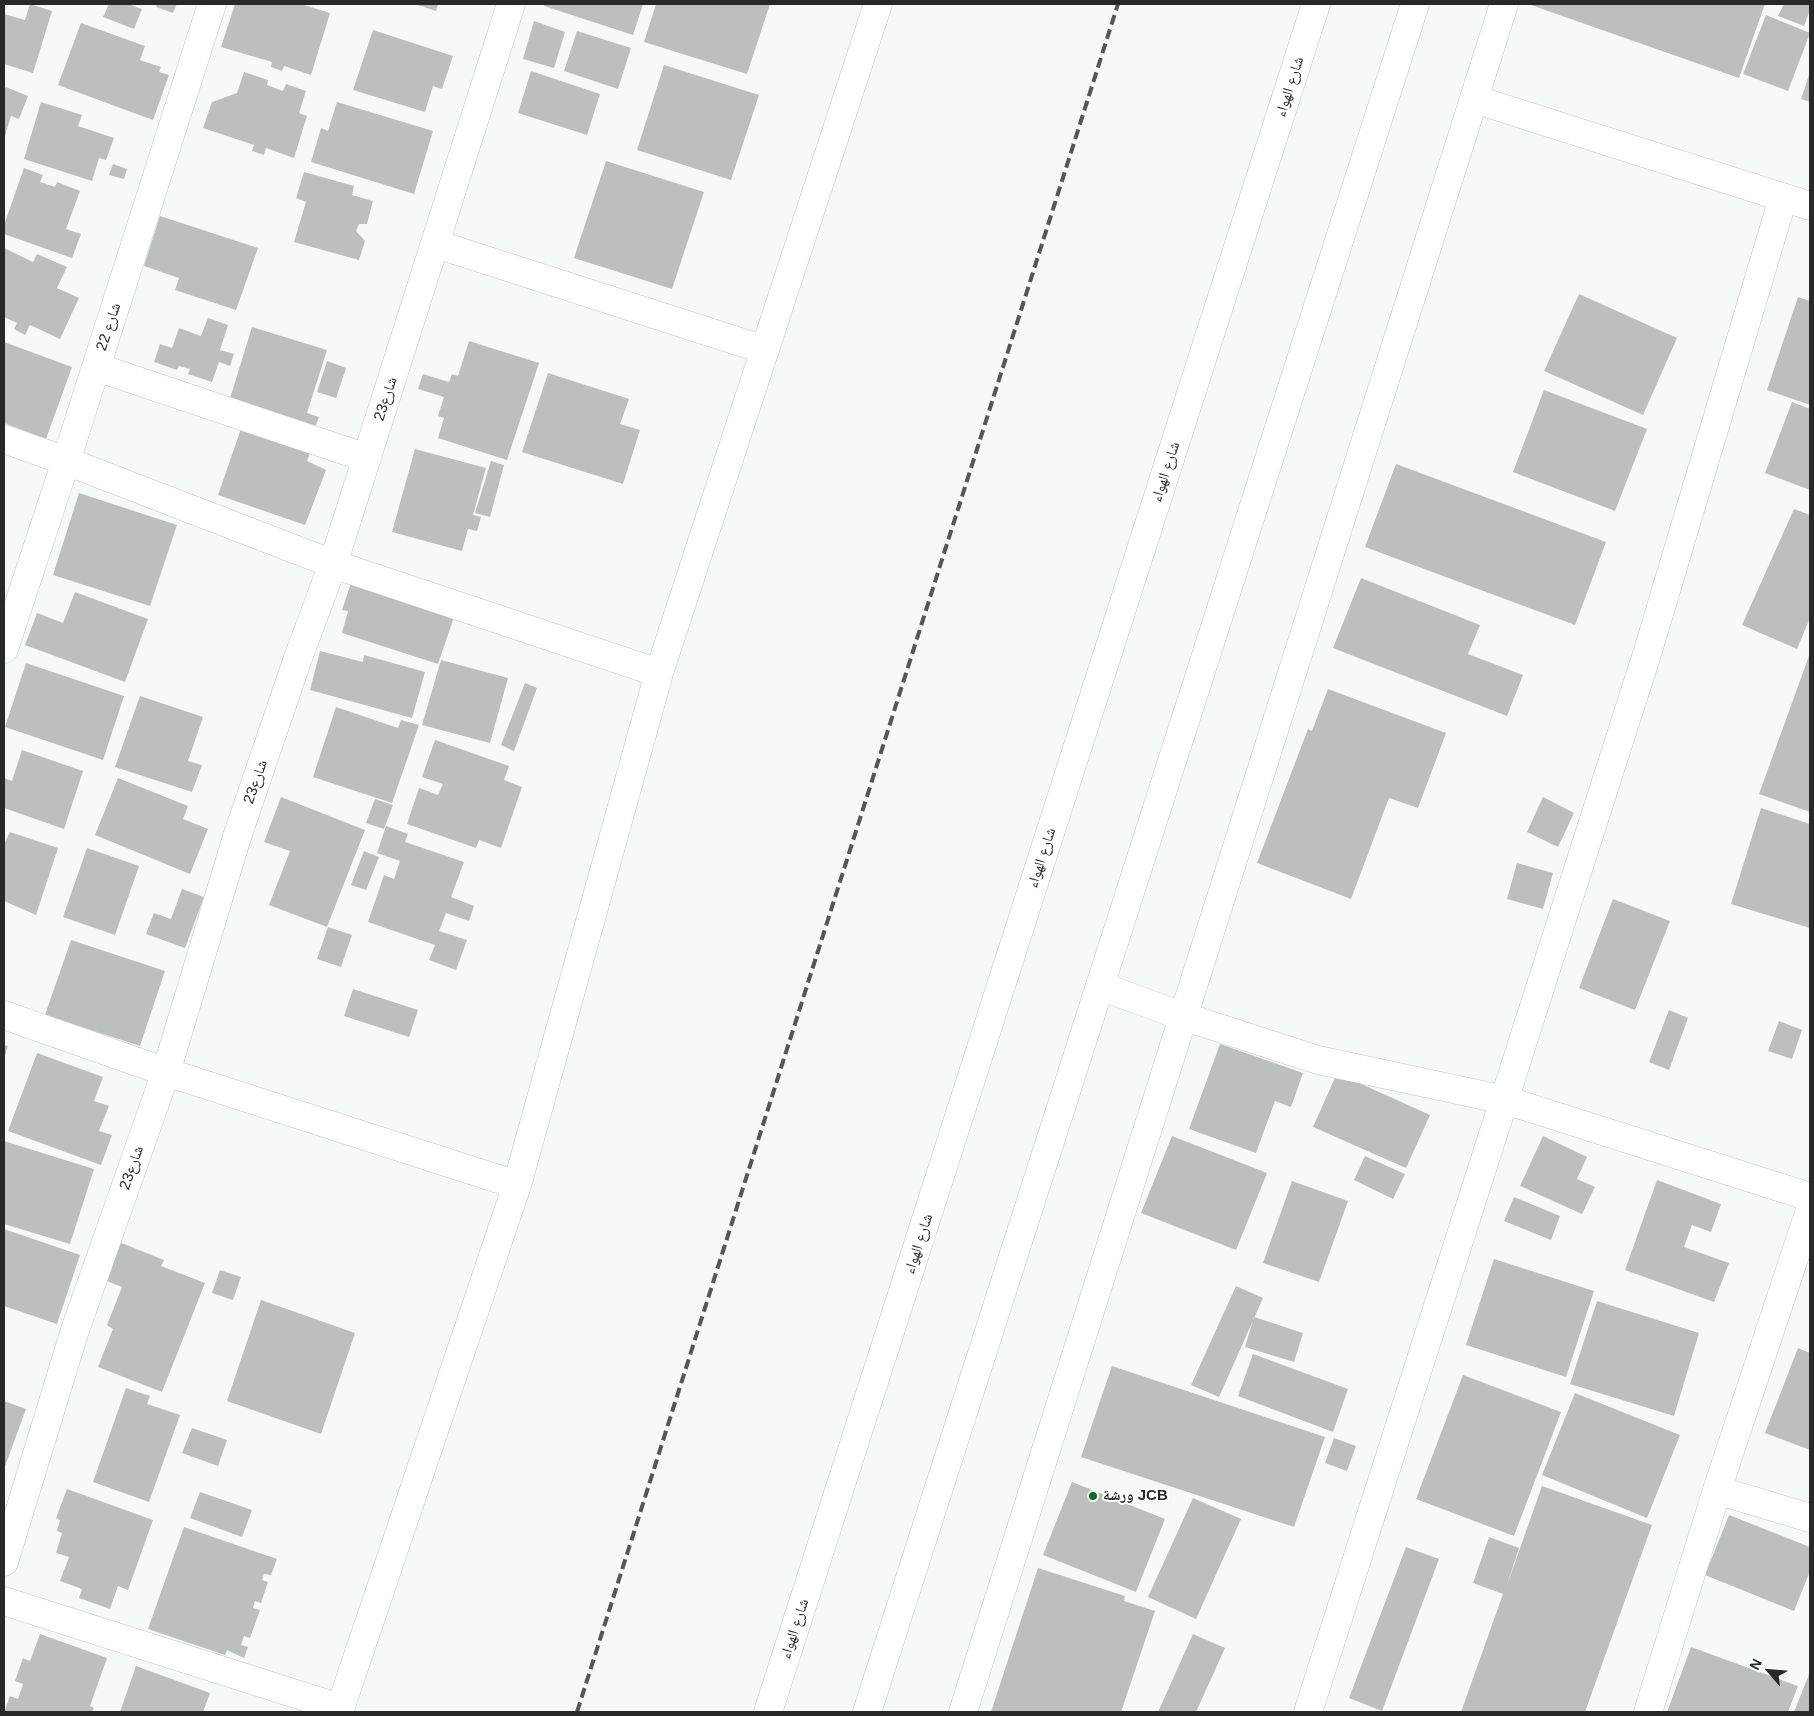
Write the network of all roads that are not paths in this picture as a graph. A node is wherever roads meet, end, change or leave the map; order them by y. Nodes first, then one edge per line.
1 (212, 4) edge
2 (511, 4) edge
3 (878, 4) edge
4 (1316, 4) edge
5 (1415, 4) edge
6 (1504, 4) edge
7 (1474, 99) junction
8 (1783, 198) junction
9 (1810, 206) edge
10 (436, 244) junction
11 (765, 350) junction
12 (96, 367) junction
13 (4, 439) edge
14 (367, 458) junction
15 (66, 461) junction
16 (333, 564) junction
17 (4, 648) edge
18 (659, 672) junction
19 (1100, 986) junction
20 (4, 1015) edge
21 (1182, 1016) junction
22 (166, 1072) junction
23 (1505, 1100) junction
24 (517, 1185) junction
25 (1810, 1197) edge
26 (1810, 1210) edge
27 (1717, 1490) junction
28 (1810, 1518) edge
29 (4, 1562) edge
30 (4, 1601) edge
31 (340, 1710) edge
32 (768, 1712) edge
33 (867, 1712) edge
34 (963, 1712) edge
35 (1308, 1712) edge
36 (1648, 1712) edge

1 - 12 main road, شارع 22
2 - 10 main road, شارع23
3 - 11 main road
4 - 32 main road, شارع الهواء
5 - 19 main road
6 - 7 main road
7 - 8 main road
7 - 21 main road
8 - 9 main road
8 - 23 main road
10 - 11 main road
10 - 14 main road, شارع23
11 - 18 main road
12 - 14 main road
12 - 15 main road, شارع 22
13 - 15 main road
14 - 16 main road, شارع23
15 - 16 main road
15 - 17 main road, شارع 22
16 - 18 main road
16 - 22 main road, شارع23
18 - 24 main road
19 - 21 main road
19 - 33 main road
20 - 22 main road
21 - 23 main road
21 - 34 main road
22 - 24 main road
22 - 29 main road, شارع23
23 - 25 main road
23 - 35 main road
24 - 31 main road
26 - 27 main road
27 - 28 main road
27 - 36 main road
30 - 31 main road

